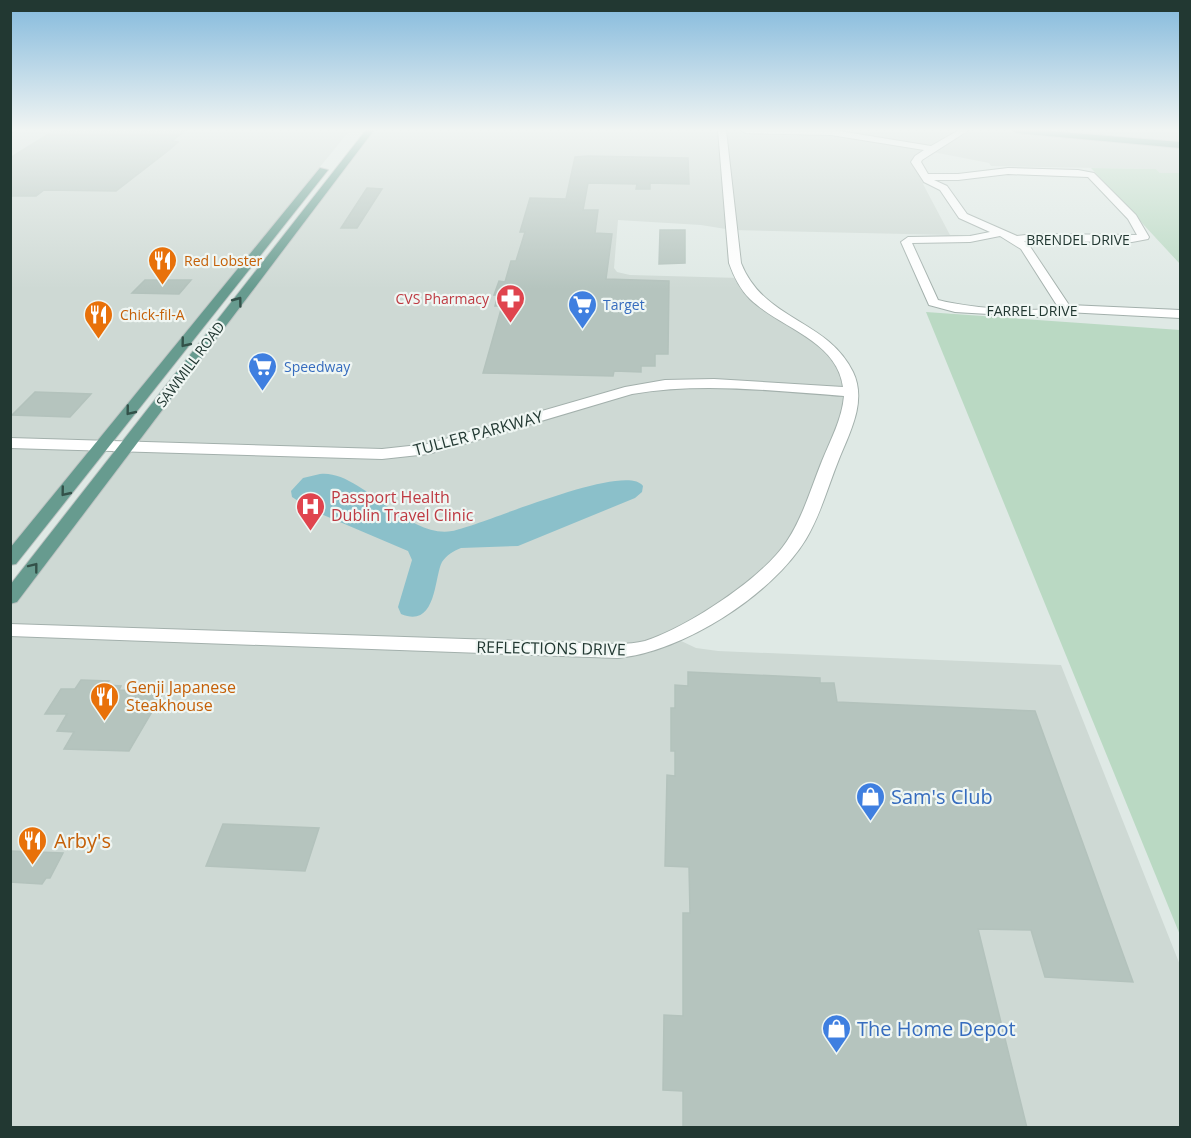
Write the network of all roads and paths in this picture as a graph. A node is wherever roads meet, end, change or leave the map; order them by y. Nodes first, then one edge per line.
1 (313, 183) edge
2 (329, 183) edge
3 (727, 183) edge
4 (936, 183) edge
5 (1099, 183) edge
6 (999, 233) junction
7 (1016, 239) junction
8 (1065, 308) junction
9 (1180, 314) edge
10 (851, 392) junction
11 (10, 443) edge
12 (102, 447) junction
13 (126, 447) junction
14 (10, 560) edge
15 (10, 598) edge
16 (10, 630) edge

1 -> 12 main road, SAWMILL ROAD
13 -> 2 main road, SAWMILL ROAD
3 - 10 street
4 - 6 street
5 - 7 street, BRENDEL DRIVE
6 - 7 street
6 - 8 street, FARREL DRIVE
7 - 8 street
8 - 9 street, FARREL DRIVE
10 - 13 street, TULLER PARKWAY
10 - 16 street, REFLECTIONS DRIVE
11 - 12 street, TULLER PARKWAY
12 - 13 street, TULLER PARKWAY
12 -> 14 main road, SAWMILL ROAD
15 -> 13 main road, SAWMILL ROAD

